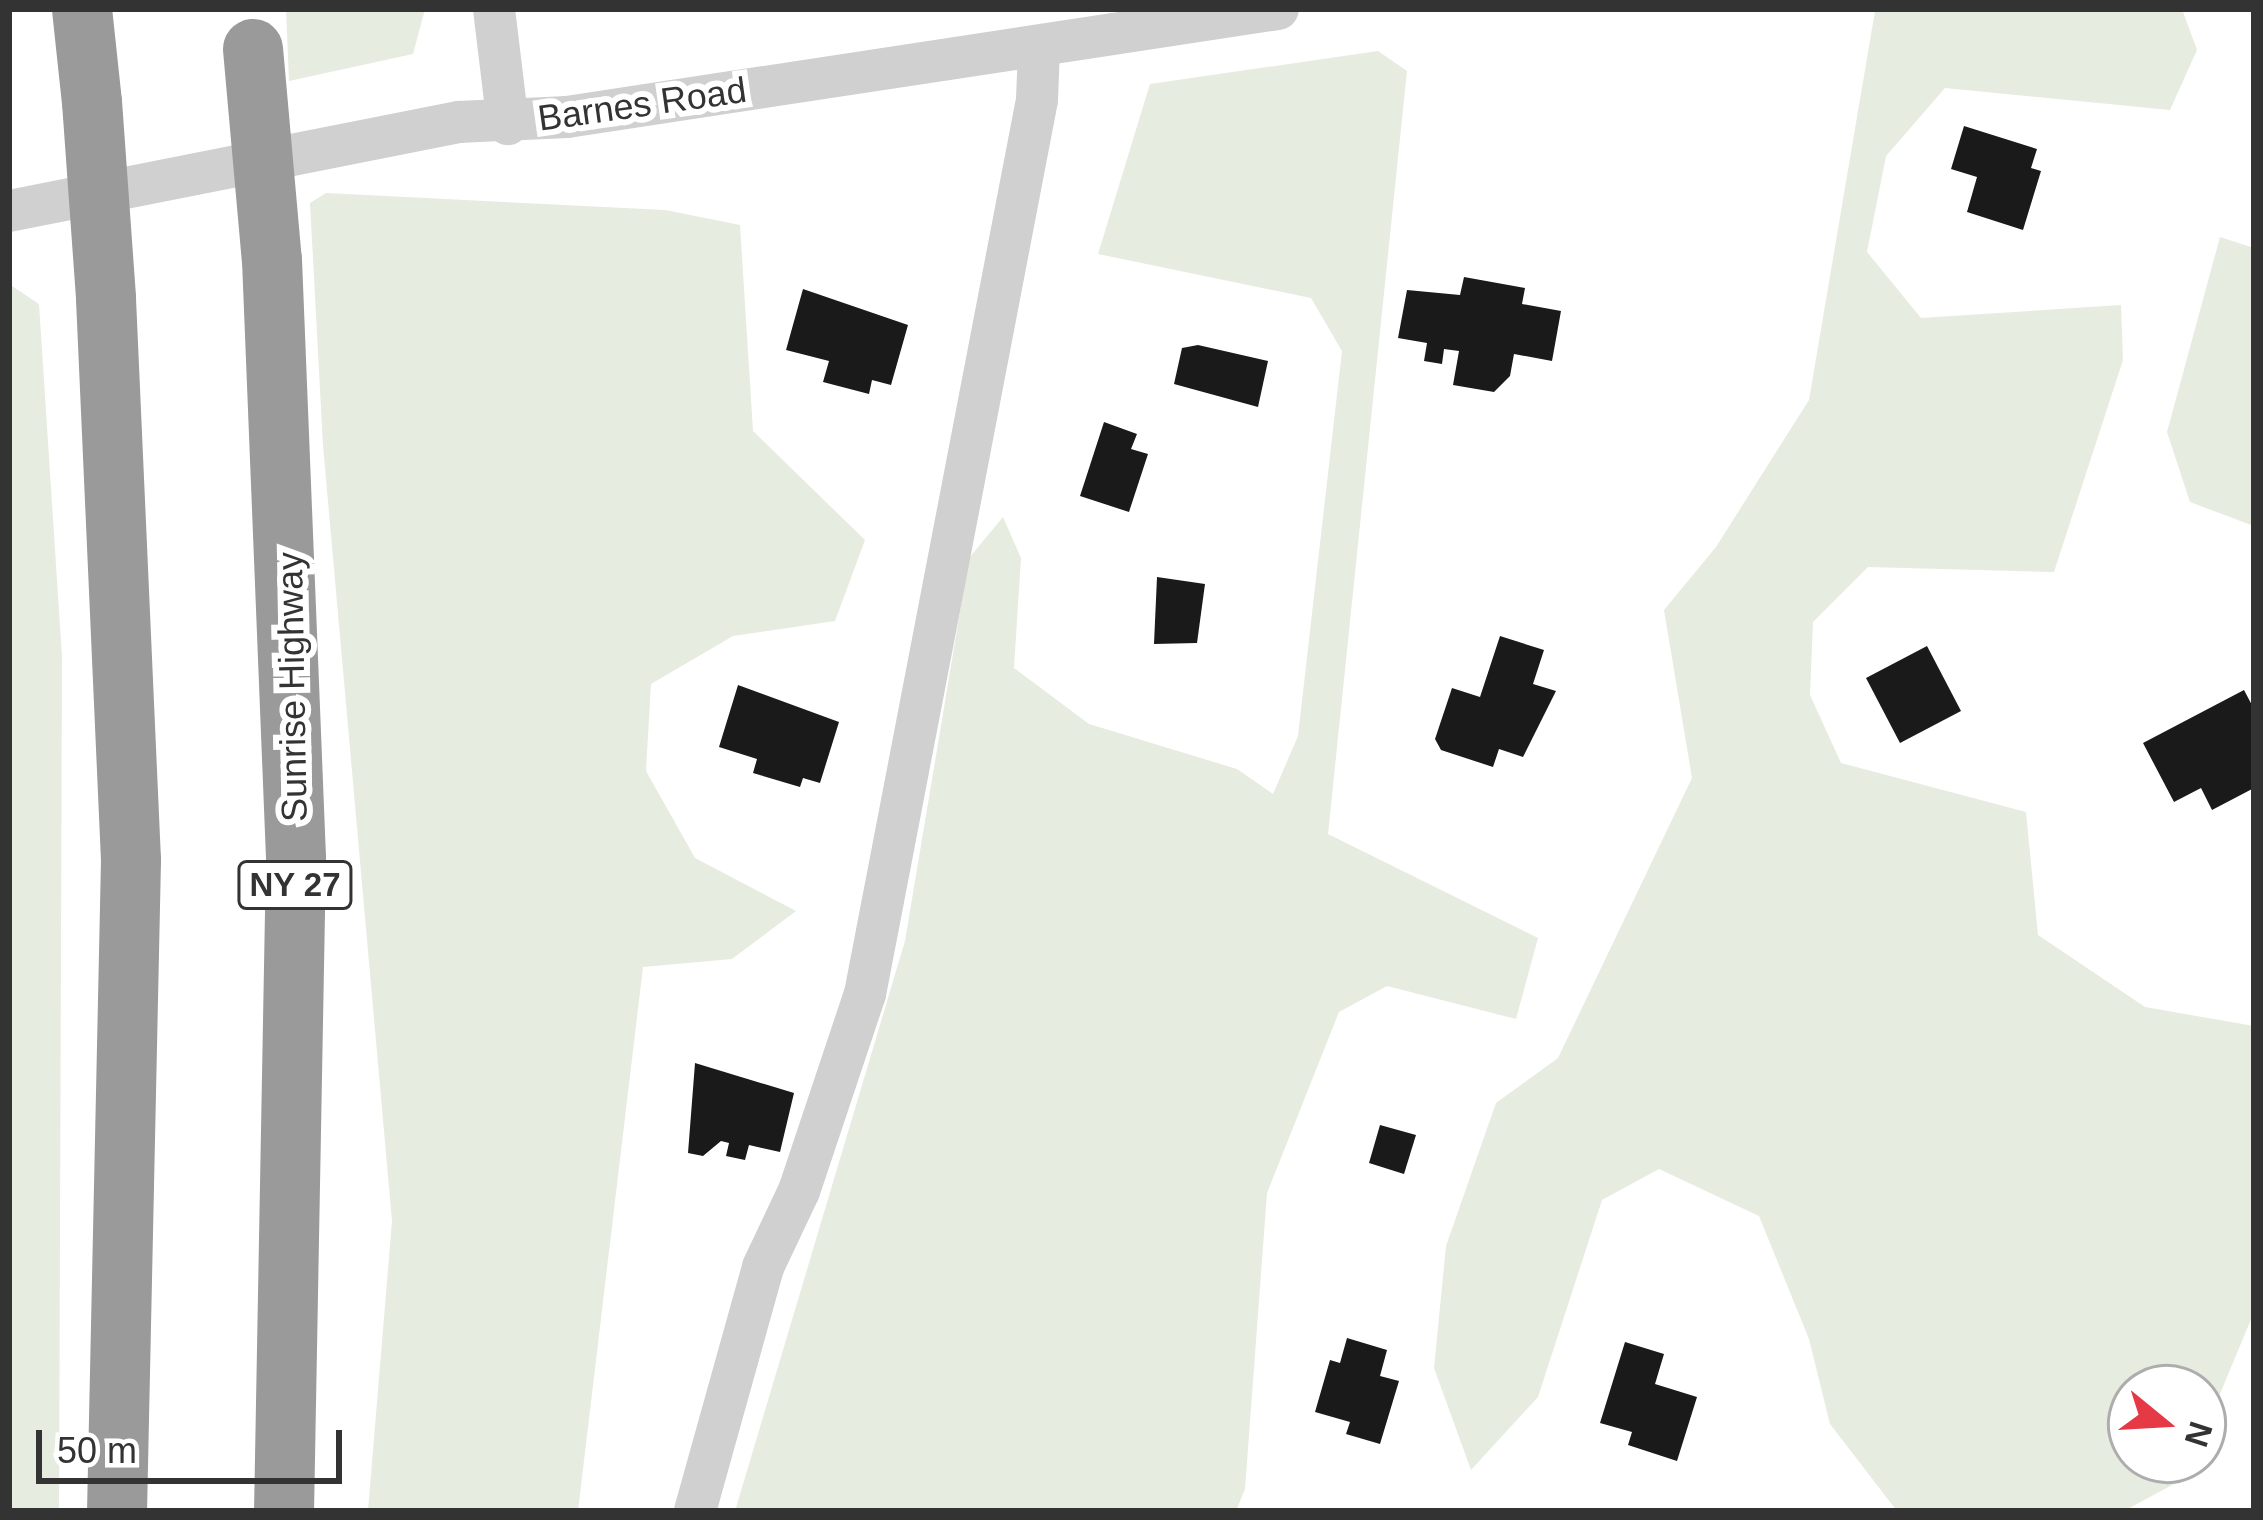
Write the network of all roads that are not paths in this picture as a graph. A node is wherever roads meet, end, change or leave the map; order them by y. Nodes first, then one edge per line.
1 (82, 9) edge
2 (494, 9) edge
3 (1278, 9) edge
4 (250, 29) edge
5 (1039, 48) junction
6 (508, 124) junction
7 (9, 212) edge
8 (117, 1511) edge
9 (284, 1511) edge
10 (695, 1511) edge

1 - 8 highway, bridge
2 - 6 street
3 - 5 street, Barnes Road
4 - 9 highway, Sunrise Highway / NY 27, bridge
5 - 6 street, Barnes Road
5 - 10 street
6 - 7 street, Barnes Road

